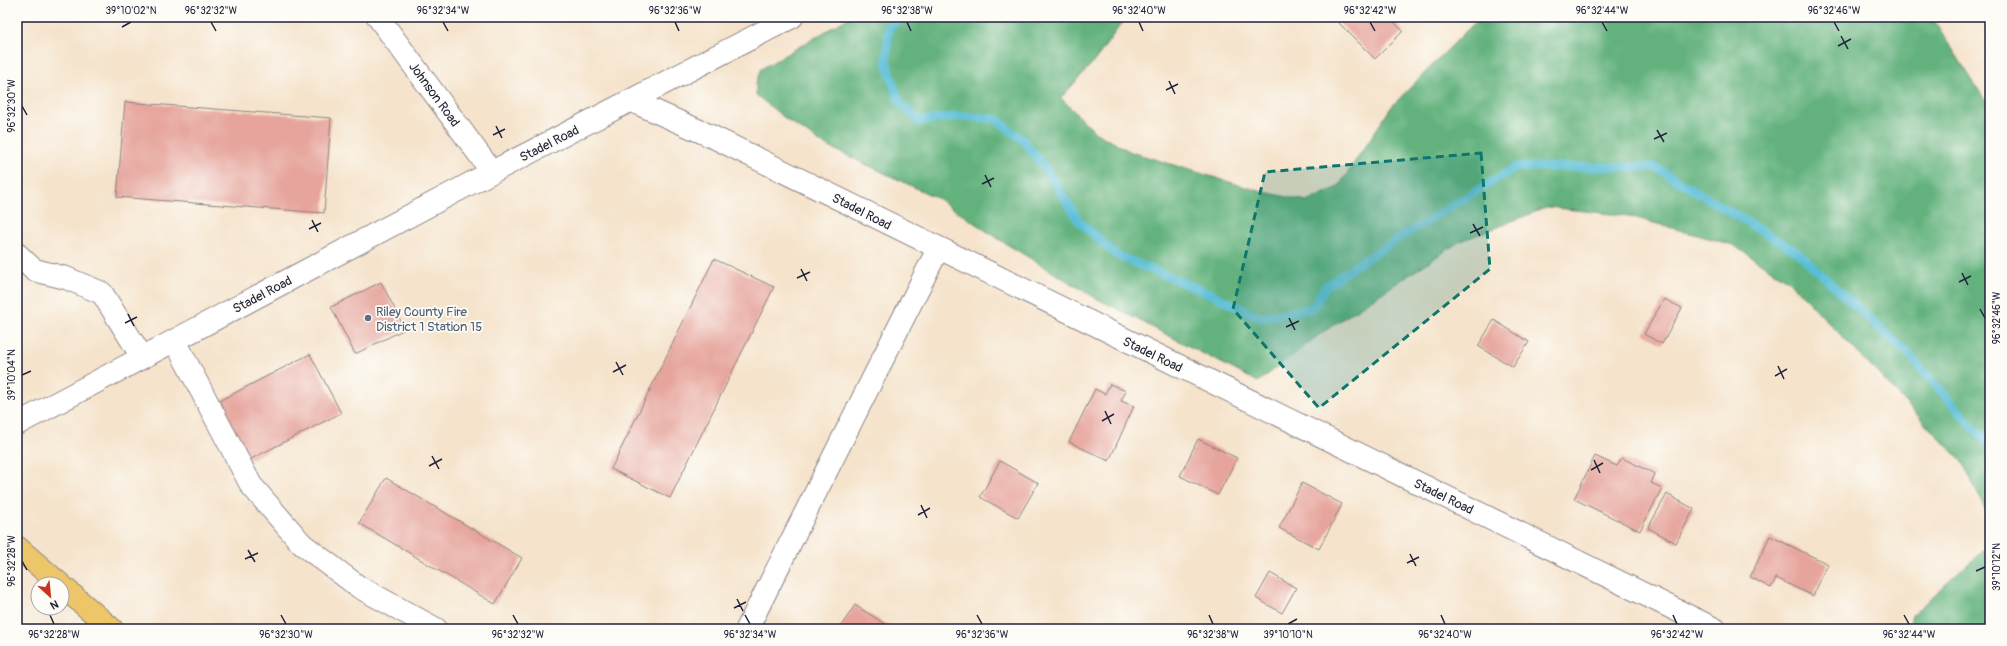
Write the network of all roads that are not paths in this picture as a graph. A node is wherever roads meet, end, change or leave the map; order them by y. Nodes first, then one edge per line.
1 (378, 17) edge
2 (792, 17) edge
3 (632, 101) junction
4 (492, 172) junction
5 (938, 249) junction
6 (17, 254) edge
7 (175, 340) junction
8 (142, 358) junction
9 (17, 424) edge
10 (17, 547) edge
11 (51, 576) edge
12 (70, 593) edge
13 (112, 629) edge
14 (436, 629) edge
15 (747, 629) edge
16 (1715, 629) edge

1 - 4 street, Johnson Road
2 - 3 street
3 - 4 street, Stadel Road
3 - 5 street, Stadel Road
4 - 7 street, Stadel Road
5 - 15 street
5 - 16 street, Stadel Road
6 - 8 street
7 - 8 street, Stadel Road
7 - 14 street
8 - 9 street, Stadel Road
10 - 11 highway
12 - 13 highway

